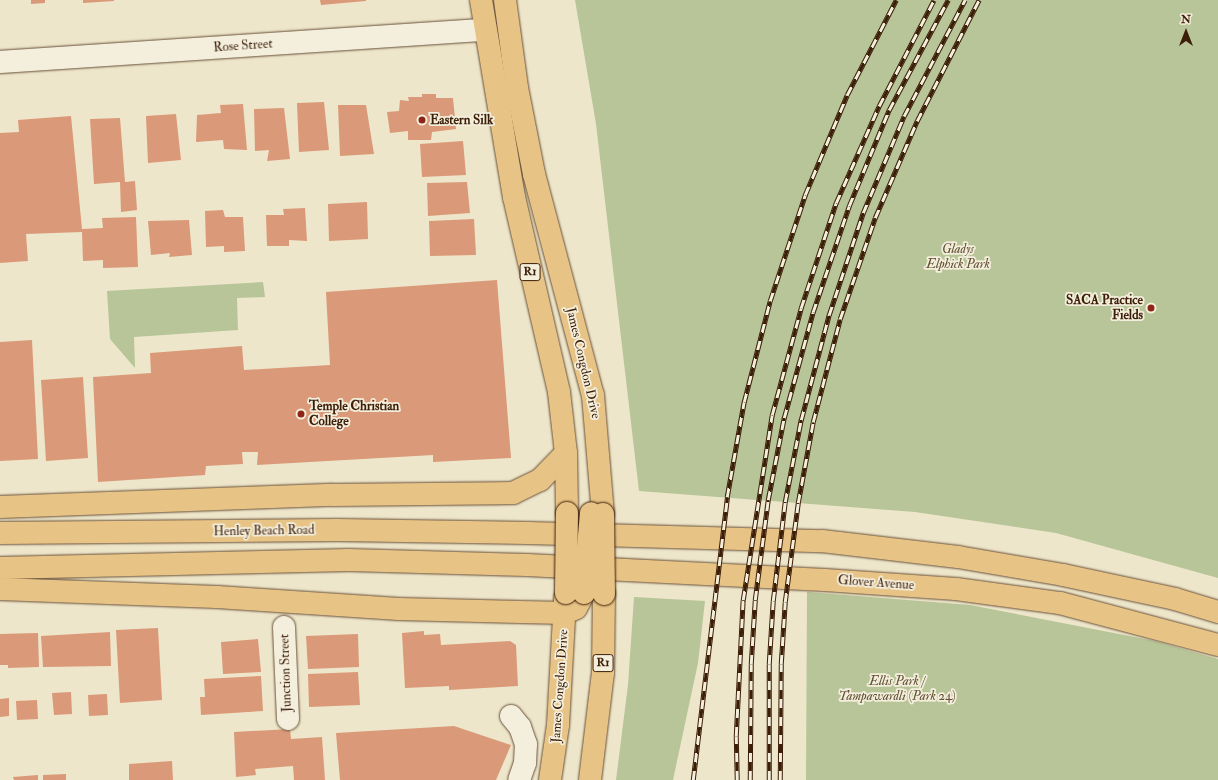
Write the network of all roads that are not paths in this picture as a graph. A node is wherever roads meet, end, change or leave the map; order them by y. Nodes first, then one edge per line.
1 (481, 0) edge
2 (505, 0) edge
3 (508, 28) junction
4 (486, 30) junction
5 (0, 62) edge
6 (566, 453) junction
7 (0, 507) edge
8 (0, 533) edge
9 (0, 568) edge
10 (0, 589) edge
11 (580, 598) junction
12 (1218, 612) edge
13 (284, 627) dead end
14 (1218, 645) edge
15 (511, 716) dead end
16 (288, 719) dead end
17 (598, 732) junction
18 (519, 780) edge
19 (550, 780) edge
20 (580, 780) edge
21 (590, 780) edge

1 - 4 main road, James Congdon Drive / R1
2 - 3 main road, James Congdon Drive / R1
3 - 4 main road
3 - 11 main road, James Congdon Drive / R1, bridge
4 - 5 street, Rose Street
4 - 6 main road, James Congdon Drive / R1
6 - 7 main road
6 - 11 main road, James Congdon Drive / R1, bridge
8 - 12 main road, Henley Beach Road
9 - 14 main road, Glover Avenue
10 - 11 main road
11 - 17 main road, James Congdon Drive / R1
11 - 19 main road, James Congdon Drive / R1
13 - 16 street, Junction Street
15 - 18 street
17 - 20 main road
17 - 21 main road, James Congdon Drive / R1

